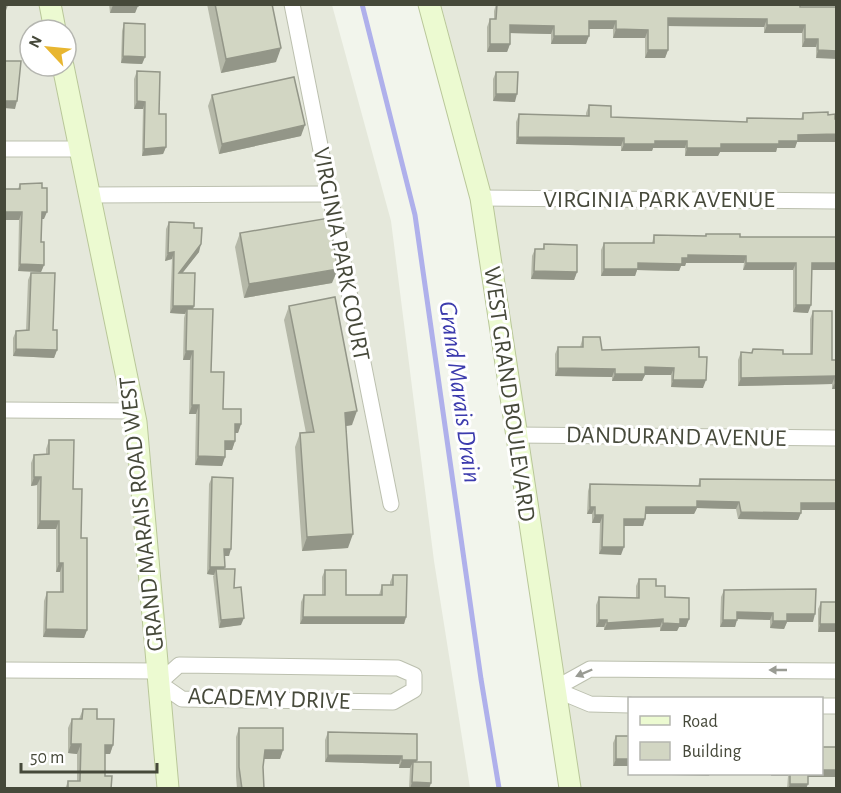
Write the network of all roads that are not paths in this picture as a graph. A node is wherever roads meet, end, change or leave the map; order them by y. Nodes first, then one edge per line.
1 (292, 4) edge
2 (429, 4) edge
3 (65, 78) edge
4 (4, 149) edge
5 (80, 149) junction
6 (330, 194) junction
7 (89, 195) junction
8 (482, 198) junction
9 (837, 201) edge
10 (4, 410) edge
11 (135, 411) junction
12 (516, 435) junction
13 (837, 438) edge
14 (391, 504) dead end
15 (4, 670) edge
16 (837, 671) edge
17 (158, 677) junction
18 (554, 689) junction
19 (628, 705) edge
20 (168, 789) edge
21 (570, 789) edge

1 - 6 street, VIRGINIA PARK COURT
2 - 8 street, WEST GRAND BOULEVARD
3 - 5 street, GRAND MARAIS ROAD WEST
4 - 5 street
5 - 7 street, GRAND MARAIS ROAD WEST
6 - 7 street
6 - 14 street, VIRGINIA PARK COURT
7 - 11 street, GRAND MARAIS ROAD WEST
8 - 9 street, VIRGINIA PARK AVENUE
8 - 12 street, WEST GRAND BOULEVARD
10 - 11 street
11 - 17 street, GRAND MARAIS ROAD WEST
12 - 13 street, DANDURAND AVENUE
12 - 18 street, WEST GRAND BOULEVARD
15 - 17 street, ACADEMY DRIVE
16 -> 18 street
17 - 17 street, ACADEMY DRIVE
17 - 20 street, GRAND MARAIS ROAD WEST
18 - 19 street
18 - 21 street, WEST GRAND BOULEVARD

